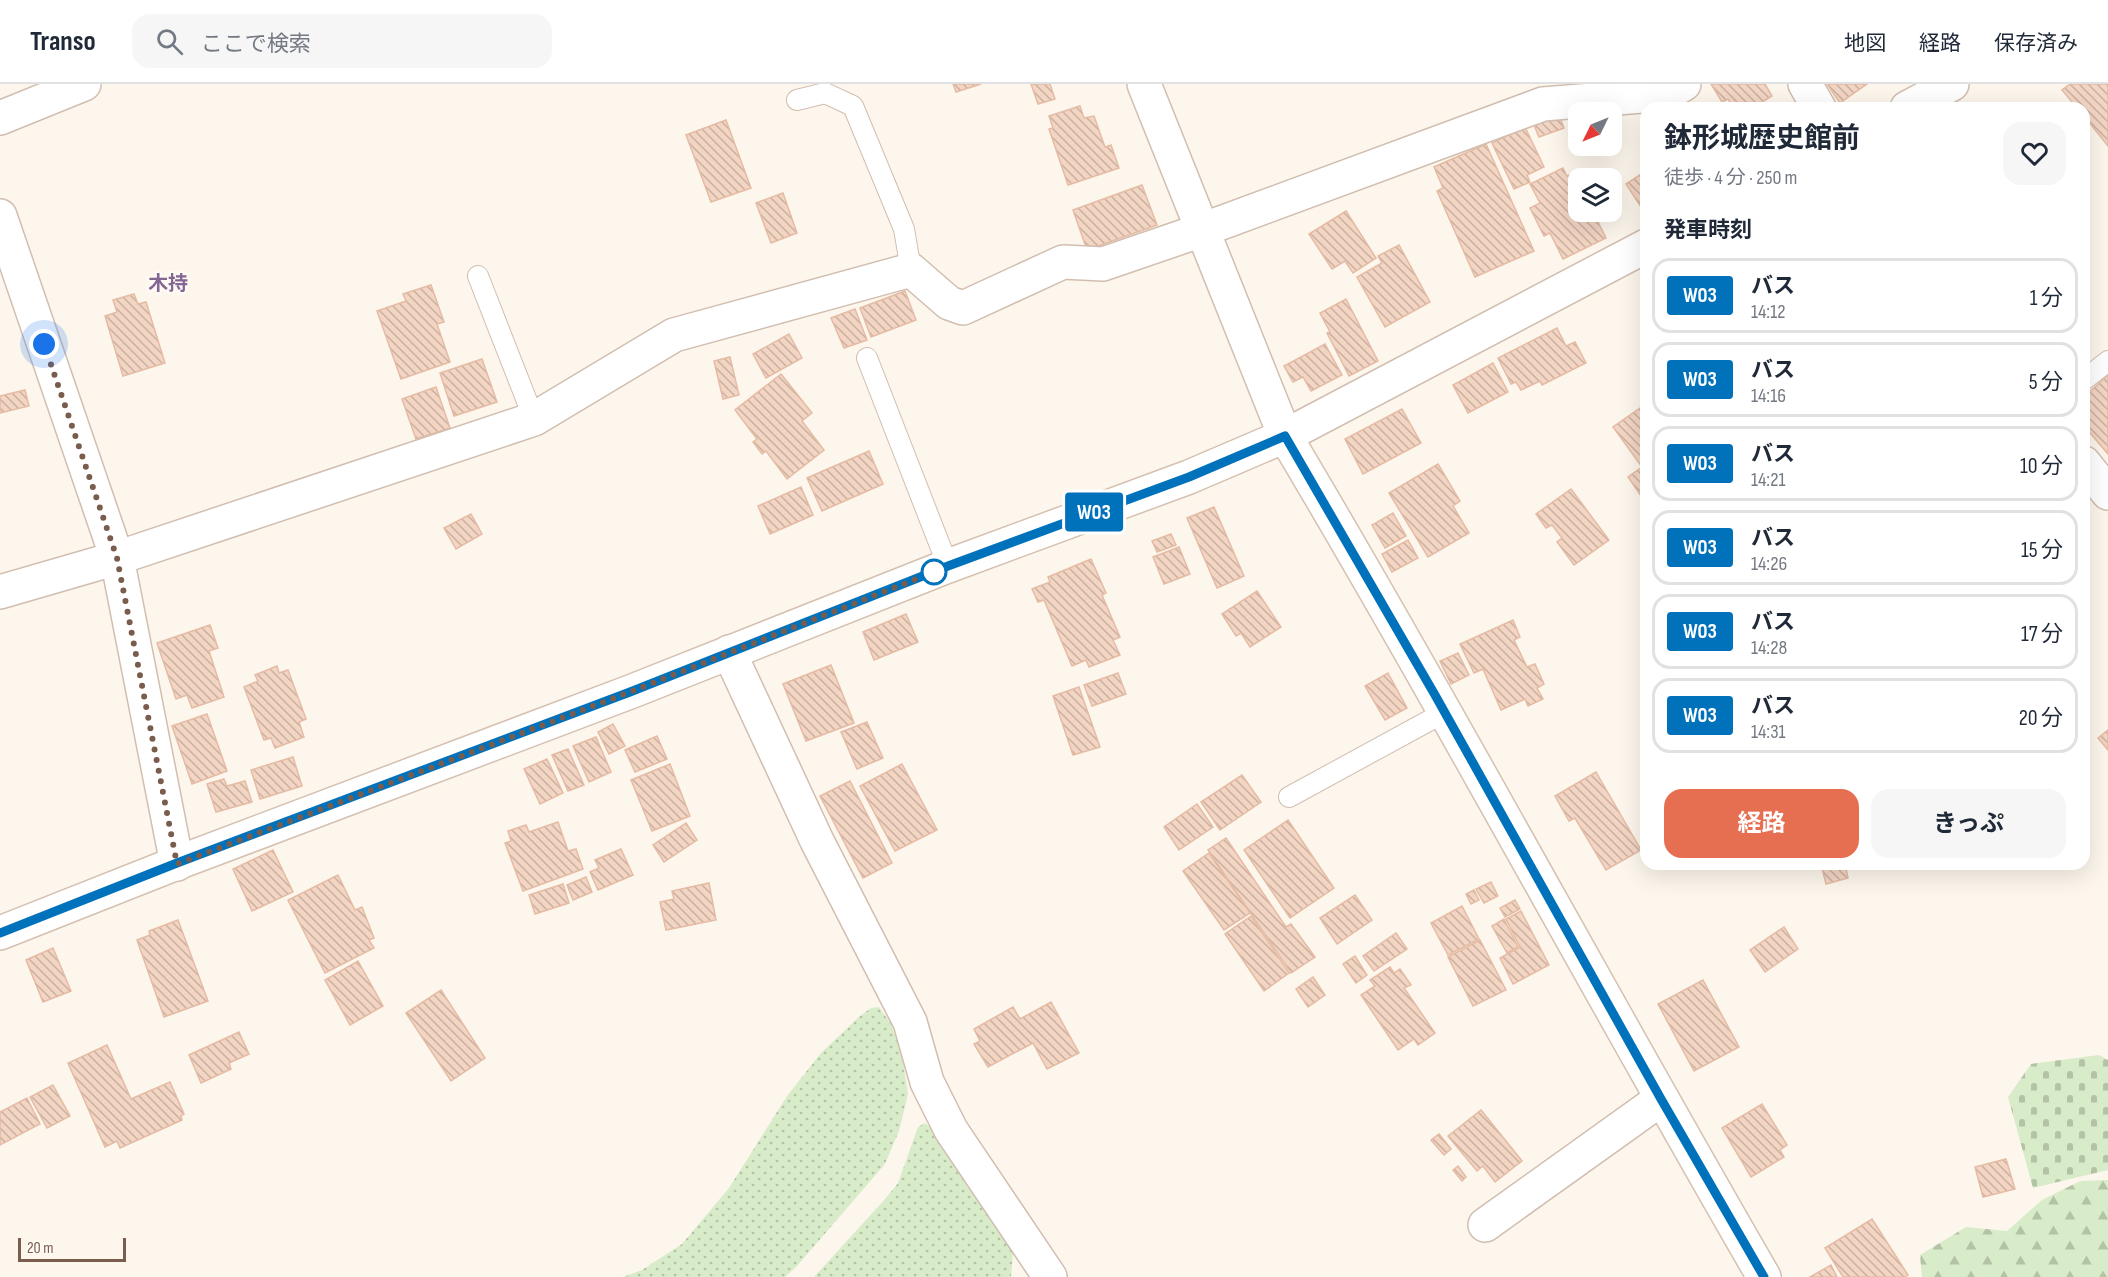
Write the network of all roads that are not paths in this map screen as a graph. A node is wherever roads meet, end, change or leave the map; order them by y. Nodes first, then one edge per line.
1 (84, 84) edge
2 (1144, 84) edge
3 (1683, 84) edge
4 (1805, 84) edge
5 (1952, 84) edge
6 (797, 100) dead end
7 (1816, 102) edge
8 (1918, 102) edge
9 (0, 118) edge
10 (0, 216) edge
11 (1202, 230) junction
12 (1640, 249) edge
13 (911, 270) junction
14 (478, 276) dead end
15 (867, 358) dead end
16 (2108, 361) edge
17 (2090, 375) edge
18 (534, 419) junction
19 (1285, 436) junction
20 (2090, 470) edge
21 (2108, 493) edge
22 (117, 558) junction
23 (948, 566) junction
24 (0, 592) edge
25 (729, 652) junction
26 (1445, 712) junction
27 (1289, 797) dead end
28 (177, 864) junction
29 (0, 933) edge
30 (1661, 1099) junction
31 (1485, 1225) dead end
32 (1041, 1272) edge
33 (1764, 1277) edge

1 - 9 street
2 - 11 street
3 - 11 street
4 - 7 street
5 - 8 street
6 - 13 lane
10 - 22 street
11 - 13 street
11 - 19 street
12 - 19 street
13 - 18 street
14 - 18 lane
15 - 23 lane
16 - 17 lane
18 - 22 street
19 - 23 street
19 - 26 street
20 - 21 street
22 - 24 street
22 - 28 street
23 - 25 street
25 - 28 street
25 - 32 street
26 - 27 lane
26 - 30 street
28 - 29 street
30 - 31 street
30 - 33 street

